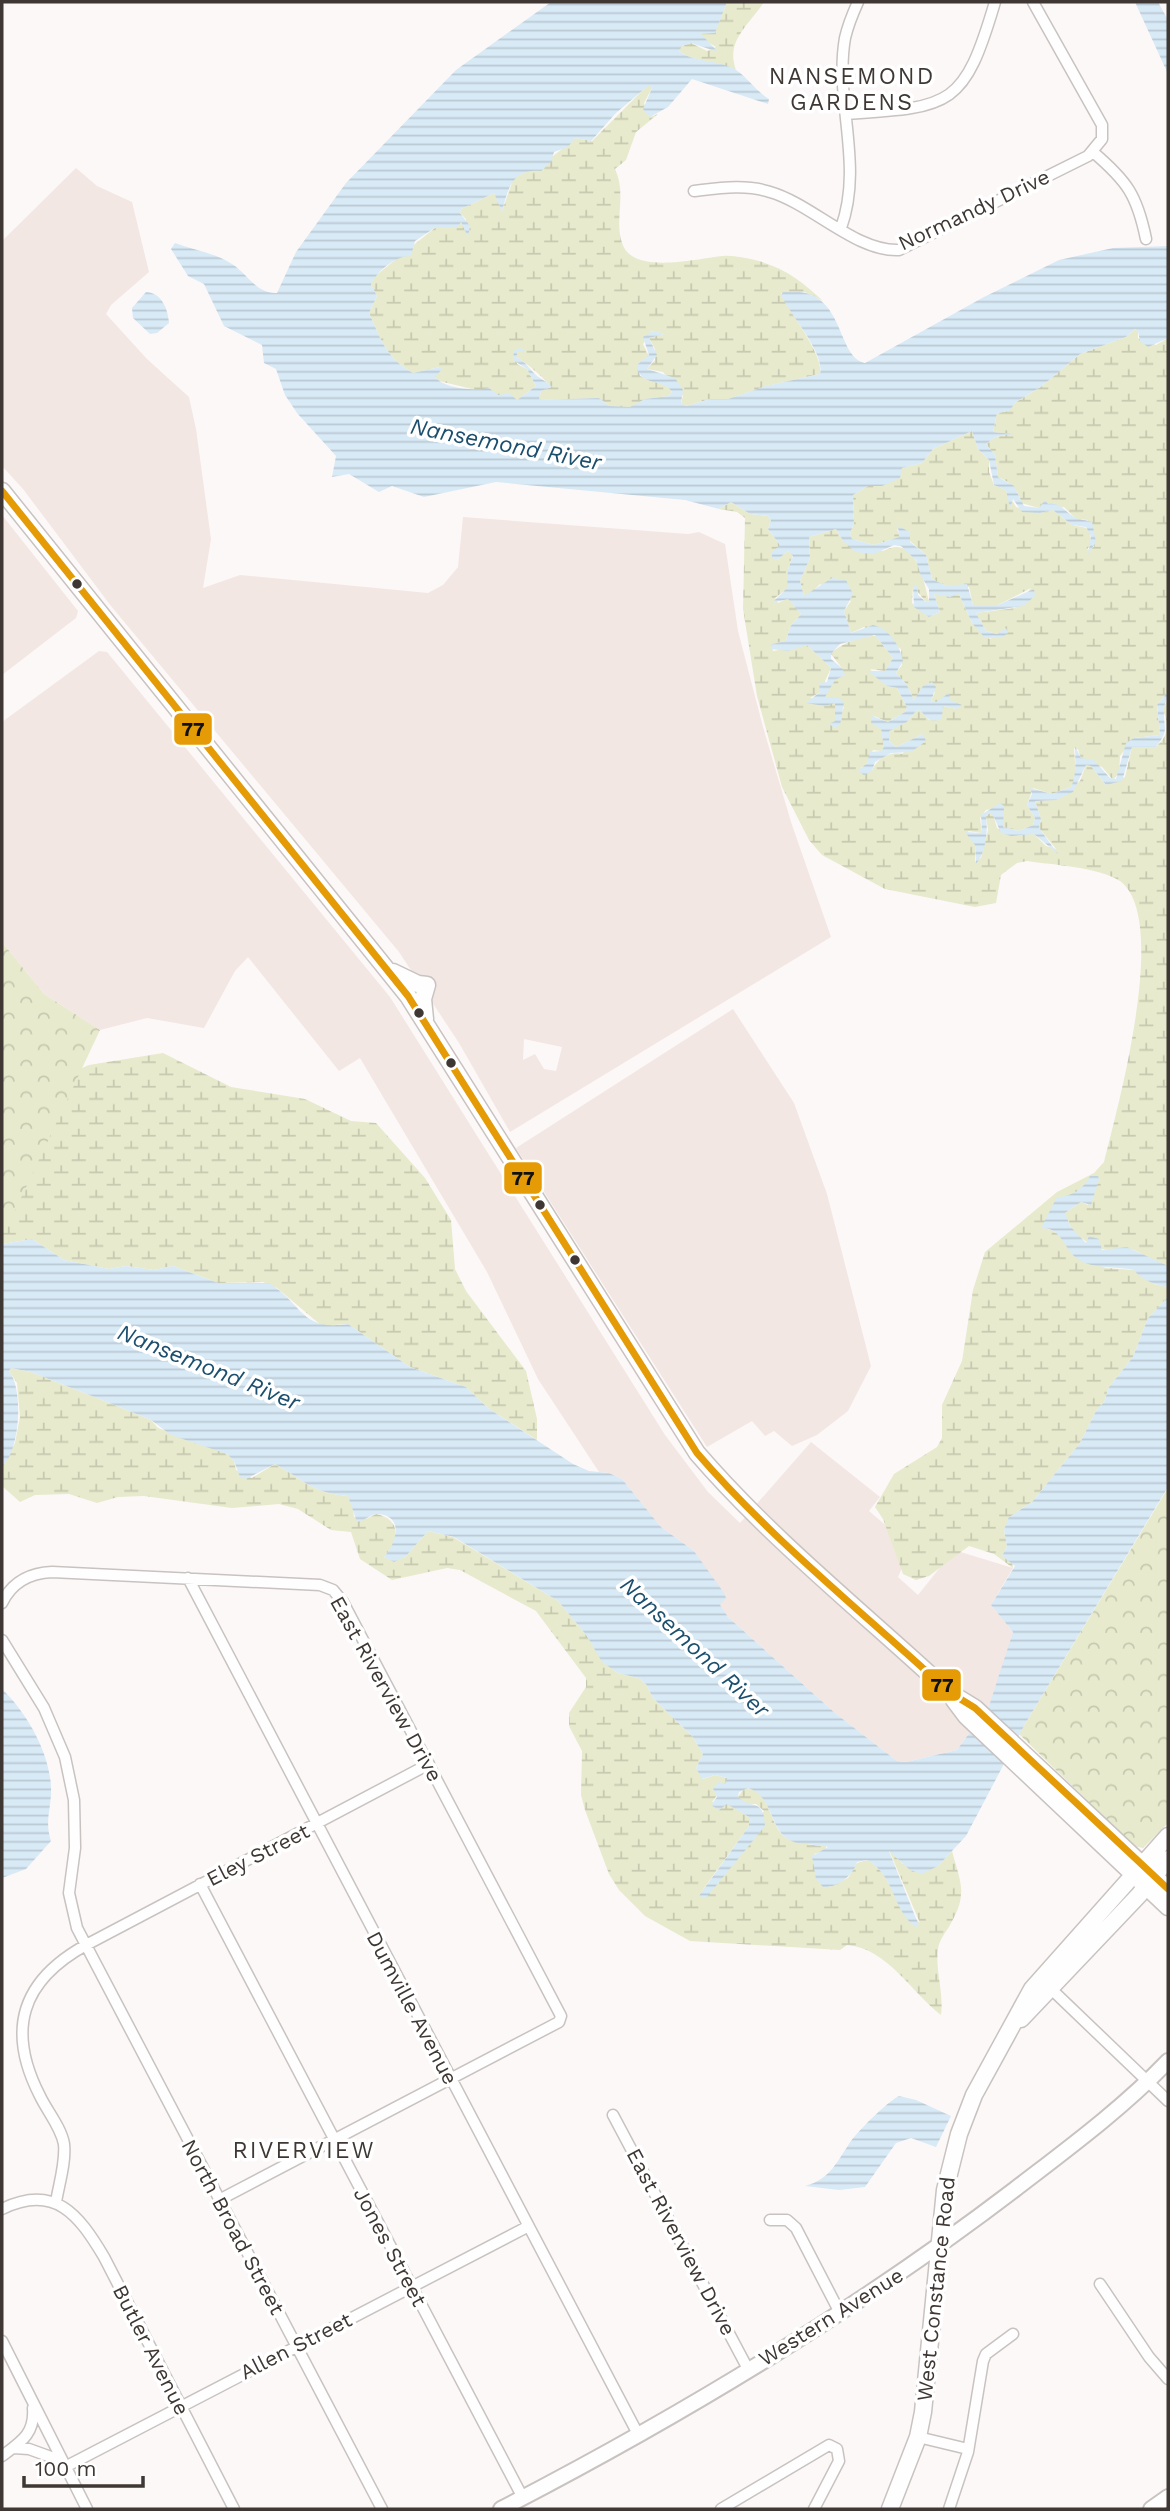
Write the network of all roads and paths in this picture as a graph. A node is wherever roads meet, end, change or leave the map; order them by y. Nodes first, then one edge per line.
1 (858, 2) edge
2 (995, 2) edge
3 (1033, 2) edge
4 (847, 114) junction
5 (1093, 152) junction
6 (694, 191) dead end
7 (841, 228) junction
8 (1146, 239) dead end
9 (2, 491) edge
10 (188, 1578) junction
11 (2, 1603) edge
12 (2, 1640) edge
13 (429, 1764) junction
14 (317, 1825) junction
15 (1168, 1836) edge
16 (1168, 1859) edge
17 (1145, 1876) junction
18 (201, 1884) junction
19 (1168, 1889) edge
20 (1168, 1907) edge
21 (86, 1945) junction
22 (1046, 1984) junction
23 (1168, 2061) edge
24 (450, 2080) junction
25 (1148, 2081) junction
26 (1168, 2101) edge
27 (613, 2115) dead end
28 (334, 2141) junction
29 (219, 2200) junction
30 (56, 2202) junction
31 (2, 2209) edge
32 (770, 2220) dead end
33 (527, 2227) junction
34 (938, 2247) junction
35 (1100, 2284) dead end
36 (411, 2287) junction
37 (839, 2311) junction
38 (1013, 2334) dead end
39 (2, 2341) edge
40 (296, 2346) junction
41 (748, 2369) junction
42 (1168, 2379) edge
43 (32, 2401) junction
44 (179, 2407) junction
45 (639, 2436) junction
46 (918, 2437) junction
47 (12, 2448) junction
48 (968, 2449) junction
49 (2, 2456) edge
50 (64, 2464) junction
51 (1168, 2497) edge
52 (523, 2498) junction
53 (87, 2509) edge
54 (234, 2509) edge
55 (382, 2509) edge
56 (501, 2509) edge
57 (721, 2509) edge
58 (814, 2509) edge
59 (890, 2509) edge
60 (900, 2509) edge
61 (949, 2509) edge
62 (1151, 2509) edge

1 - 4 street
2 - 4 street
3 - 5 street
4 - 7 street
5 - 7 street, Normandy Drive
5 - 8 street
6 - 7 street, Normandy Drive
9 - 17 main road
10 - 11 street, East Riverview Drive
10 - 13 street, East Riverview Drive
10 - 14 street, Dumville Avenue
12 - 21 street, North Broad Street
13 - 14 street, Eley Street
13 - 24 street, East Riverview Drive
14 - 18 street, Eley Street
14 - 24 street, Dumville Avenue
15 - 17 main road
16 - 17 main road
17 - 19 main road
17 - 20 main road
17 - 22 main road, West Constance Road
18 - 21 street, Eley Street
18 - 28 street, Jones Street
21 - 29 street, North Broad Street
21 - 30 street, Eley Street
22 - 25 street
22 - 34 main road, West Constance Road
23 - 25 street, Western Avenue
24 - 28 street
24 - 33 street, Dumville Avenue
25 - 26 street
25 - 34 street, Western Avenue
27 - 41 street, East Riverview Drive
28 - 29 street
28 - 36 street, Jones Street
29 - 40 street, North Broad Street
30 - 31 street
30 - 44 street, Butler Avenue
32 - 37 street
33 - 36 street, Allen Street
33 - 45 street, Dumville Avenue
34 - 37 street, Western Avenue
34 - 46 main road, West Constance Road
35 - 42 street
36 - 40 street, Allen Street
36 - 52 street, Jones Street
37 - 41 street, Western Avenue
38 - 48 street
39 - 43 street
40 - 44 street, Allen Street
40 - 55 street, North Broad Street
41 - 45 street, Western Avenue
43 - 47 street
43 - 50 street
44 - 50 street, Allen Street
44 - 54 street, Butler Avenue
45 - 52 street, Western Avenue
46 - 48 street
46 - 59 main road, West Constance Road
46 - 60 main road, West Constance Road
47 - 49 street
47 - 50 street
48 - 61 street
50 - 53 street
51 - 62 street
52 - 56 street, Western Avenue
57 - 58 street

